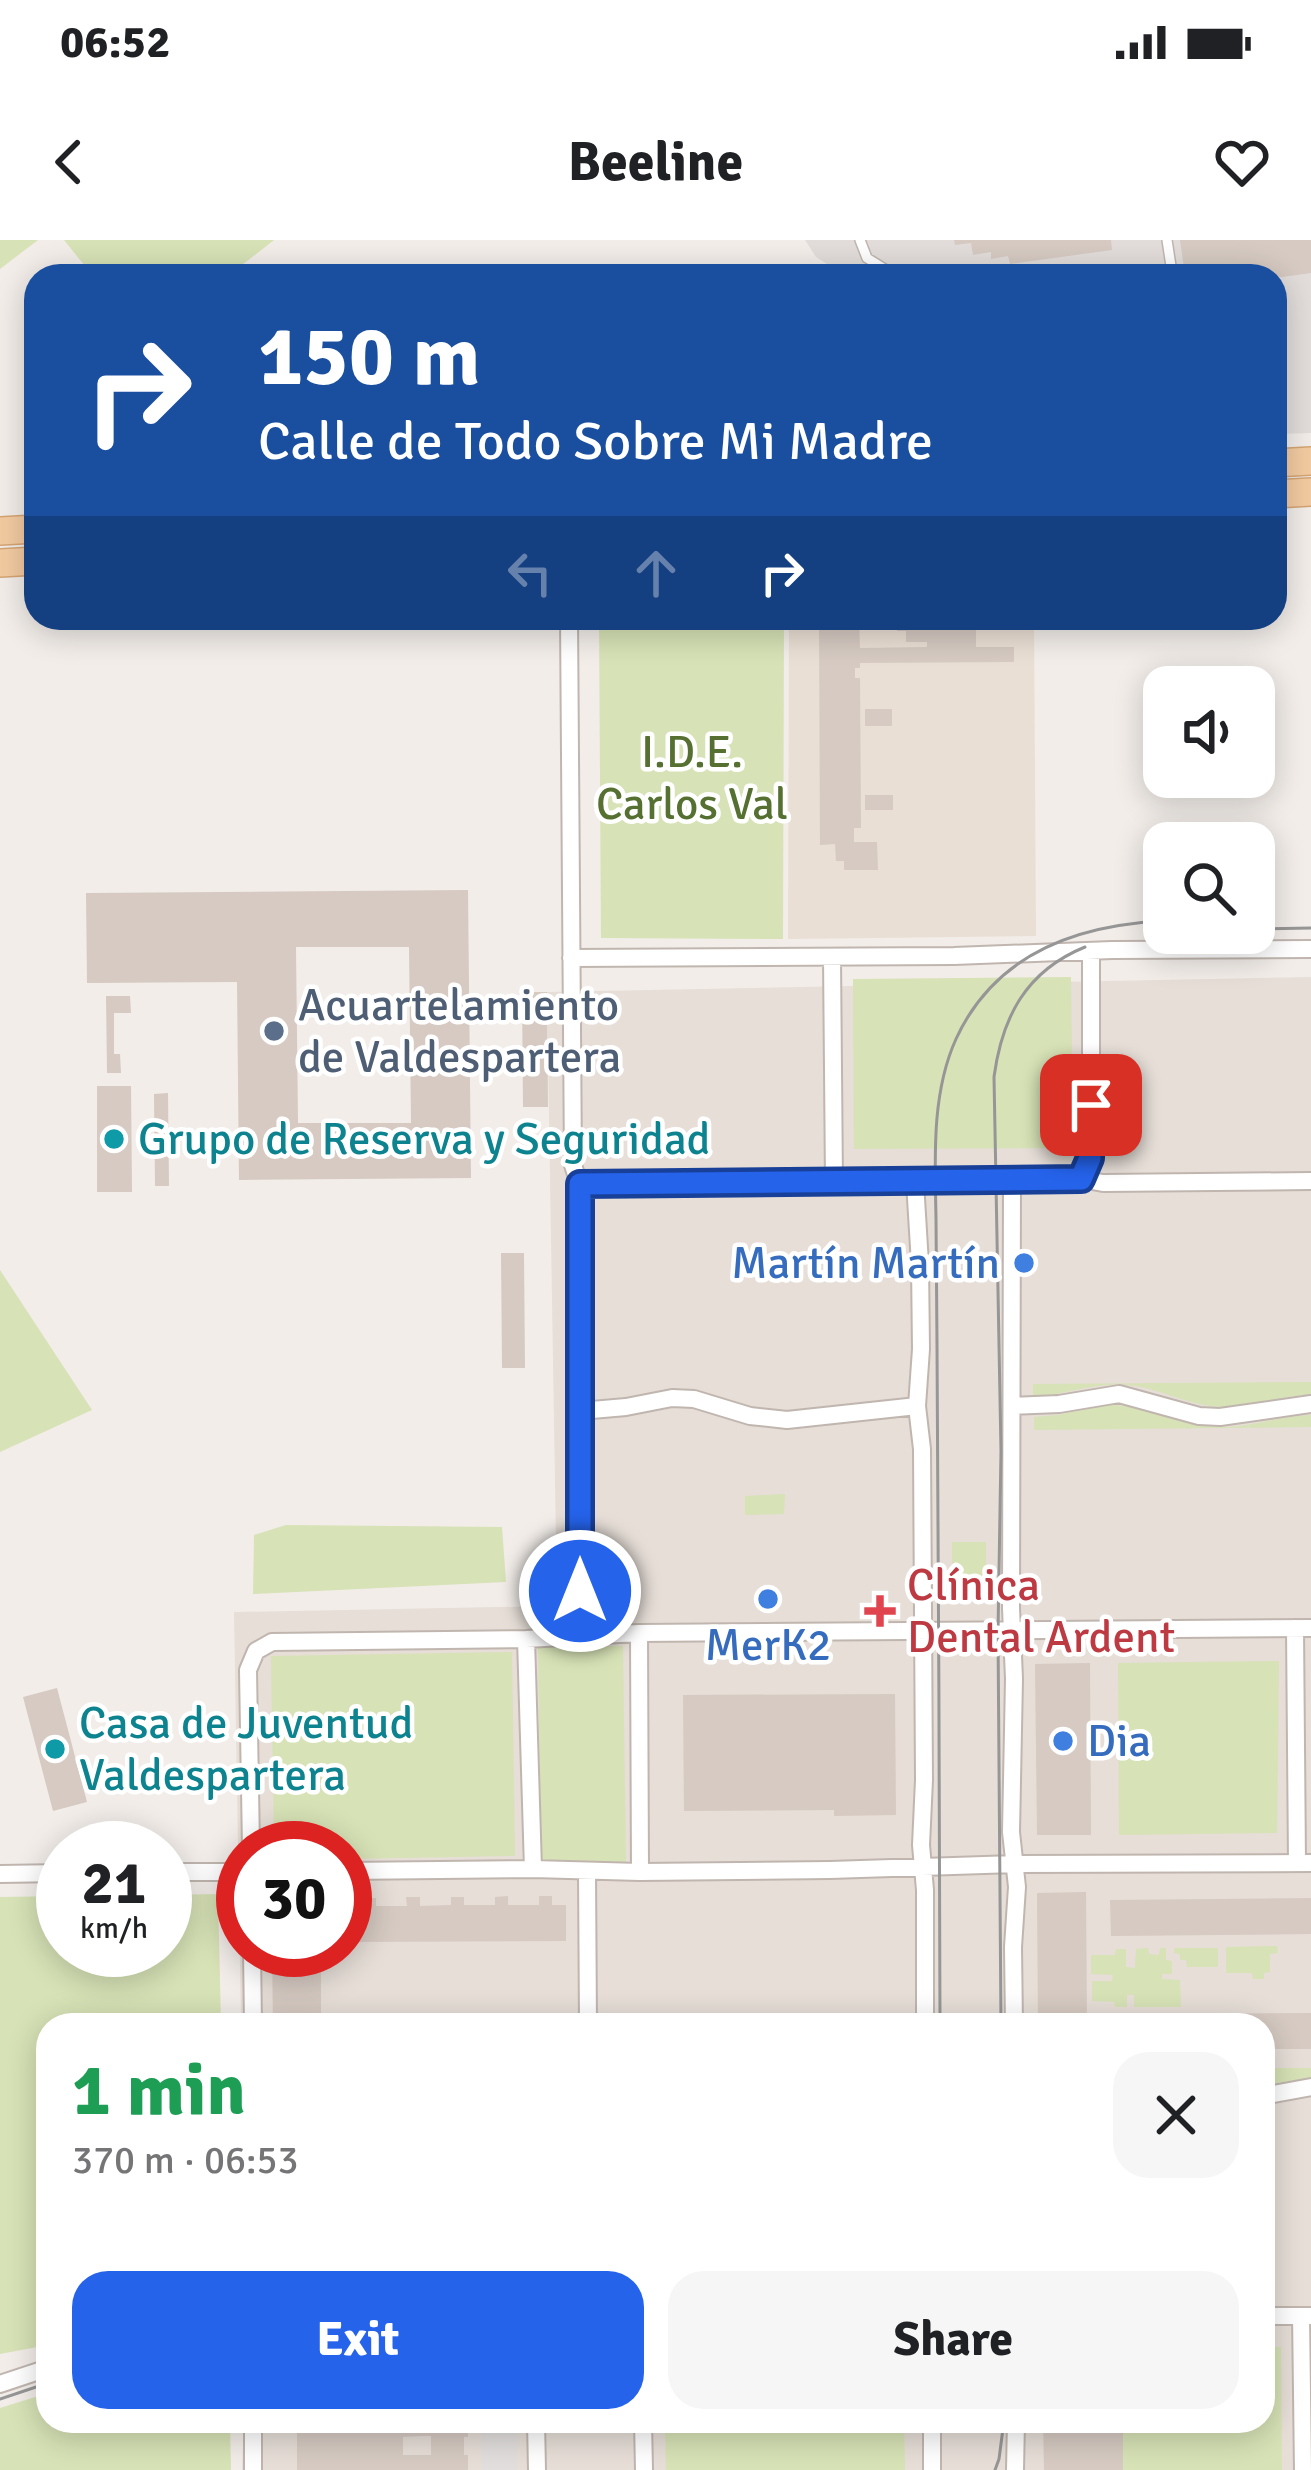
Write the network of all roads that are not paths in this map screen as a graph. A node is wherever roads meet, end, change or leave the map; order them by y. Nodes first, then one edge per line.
1 (860, 240) edge
2 (877, 264) edge
3 (569, 630) edge
4 (1311, 949) edge
5 (1091, 951) junction
6 (832, 957) junction
7 (571, 958) junction
8 (1081, 1179) junction
9 (1311, 1180) edge
10 (1012, 1181) junction
11 (834, 1182) junction
12 (915, 1182) junction
13 (580, 1184) junction
14 (1311, 1403) edge
15 (917, 1406) junction
16 (1012, 1406) junction
17 (580, 1411) junction
18 (1303, 1628) edge
19 (1012, 1632) junction
20 (639, 1633) junction
21 (922, 1633) junction
22 (581, 1636) junction
23 (526, 1639) junction
24 (250, 1821) edge
25 (1304, 1863) edge
26 (1015, 1864) junction
27 (923, 1868) junction
28 (532, 1869) junction
29 (372, 1871) edge
30 (586, 1872) junction
31 (640, 1872) junction
32 (36, 1873) edge
33 (0, 1874) edge
34 (252, 1977) edge
35 (253, 2013) edge
36 (588, 2013) edge
37 (926, 2013) edge
38 (1014, 2013) edge
39 (1311, 2087) edge
40 (1275, 2094) edge
41 (1275, 2316) edge
42 (1306, 2316) edge
43 (36, 2372) edge
44 (0, 2384) edge
45 (253, 2433) edge
46 (536, 2433) edge
47 (643, 2433) edge
48 (932, 2433) edge
49 (1016, 2433) edge
50 (254, 2470) edge
51 (537, 2470) edge
52 (644, 2470) edge
53 (932, 2470) edge
54 (1016, 2470) edge
55 (1303, 2470) edge

1 - 2 lane
3 - 7 street
4 - 5 street
5 - 6 street
5 - 8 street
6 - 7 street
6 - 11 street
7 - 13 street
8 - 9 street
8 - 10 street
10 - 12 street
10 - 16 street
11 - 12 street
11 - 13 street
12 - 15 street
13 - 17 street
14 - 16 street
15 - 17 street
15 - 21 street
16 - 19 street
17 - 22 street
18 - 19 street
18 - 25 street
19 - 21 street
19 - 26 street
20 - 21 street
20 - 22 street
20 - 31 street
21 - 27 street
22 - 23 street
23 - 24 street
23 - 28 street
25 - 26 street
26 - 27 street
26 - 38 street
27 - 31 street
27 - 37 street
28 - 29 street
28 - 30 street
30 - 31 street
30 - 36 street
32 - 33 street
34 - 35 street
39 - 40 street
41 - 42 street
42 - 55 street
43 - 44 street
45 - 50 street
46 - 51 street
47 - 52 street
48 - 53 street
49 - 54 street

